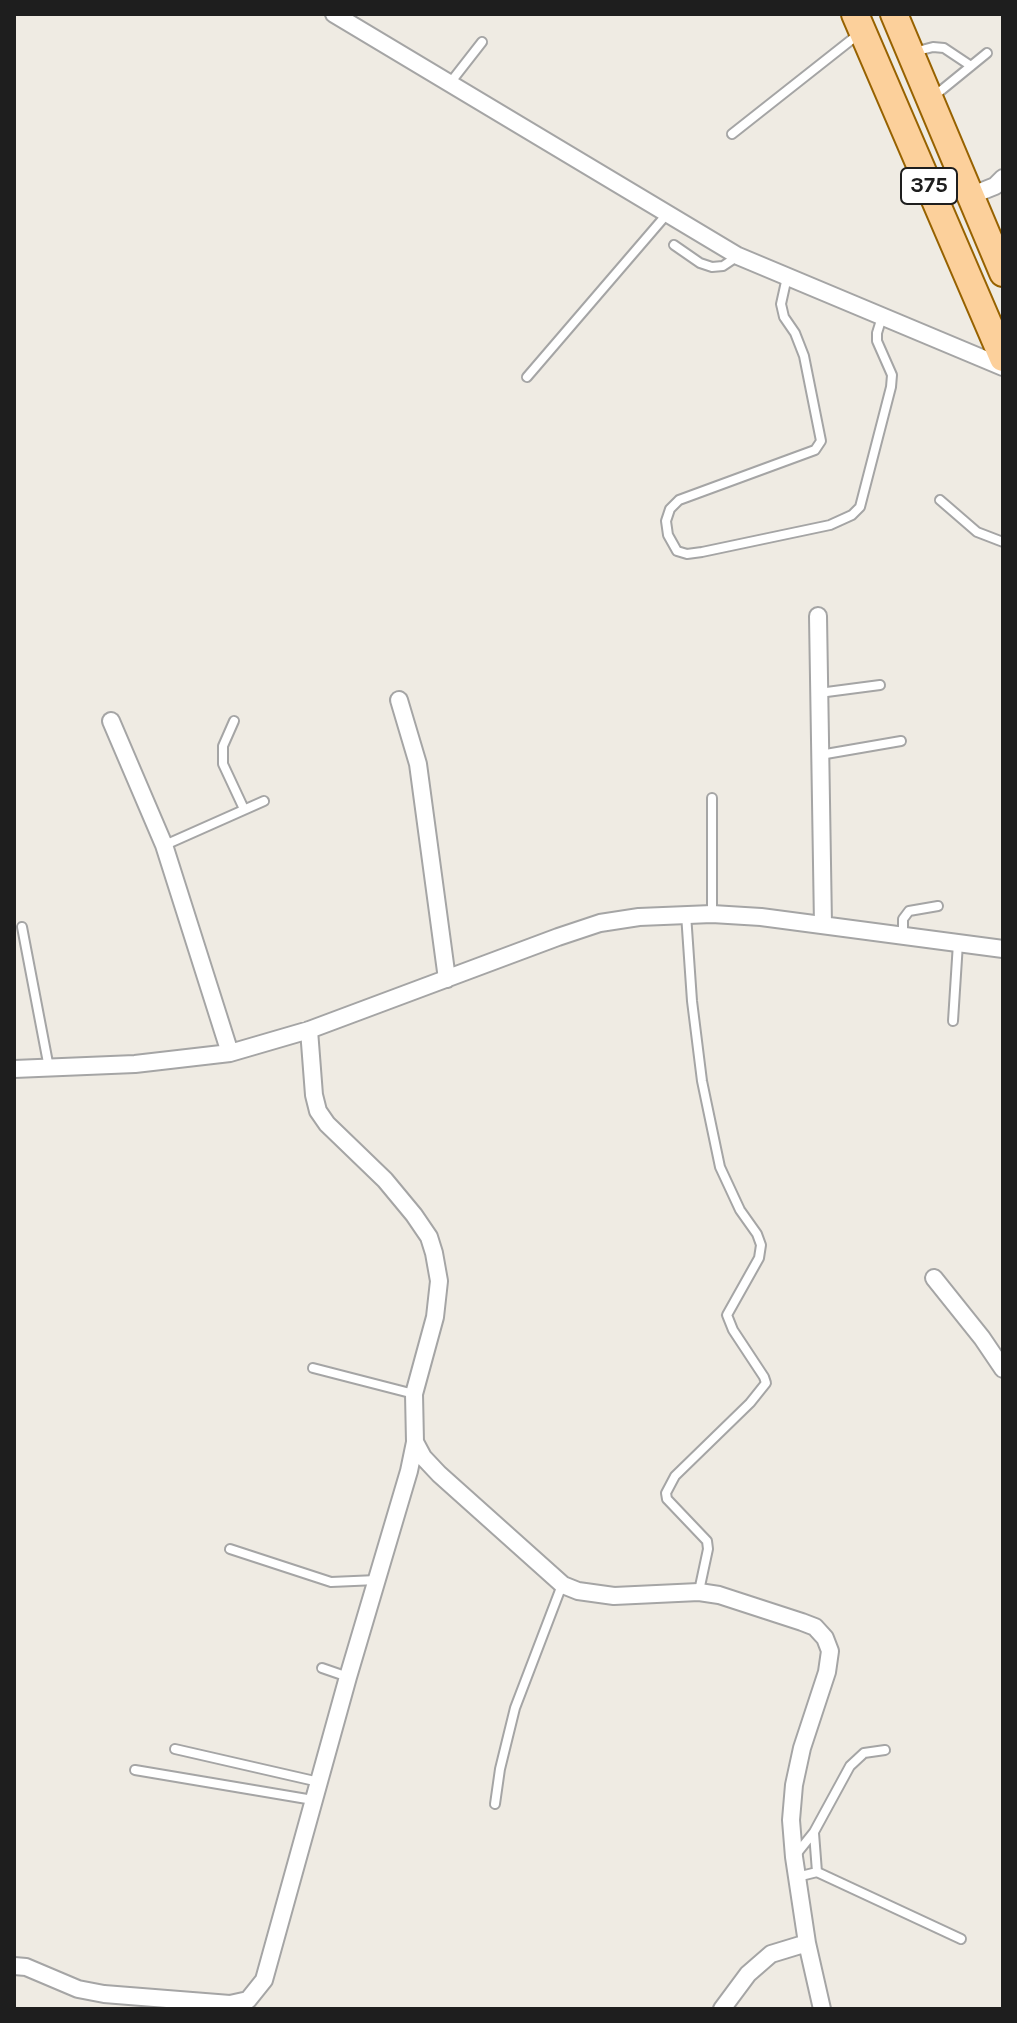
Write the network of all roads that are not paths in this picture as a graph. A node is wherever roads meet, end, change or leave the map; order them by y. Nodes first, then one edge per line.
1 (334, 14) edge
2 (894, 14) edge
3 (859, 22) edge
4 (482, 42) dead end
5 (910, 53) junction
6 (987, 53) dead end
7 (971, 66) junction
8 (449, 84) junction
9 (930, 100) junction
10 (732, 134) dead end
11 (1003, 178) edge
12 (970, 196) junction
13 (667, 214) junction
14 (674, 245) dead end
15 (738, 256) junction
16 (1003, 273) edge
17 (787, 277) junction
18 (882, 316) junction
19 (1003, 358) edge
20 (1003, 367) edge
21 (527, 377) dead end
22 (940, 500) dead end
23 (1003, 542) edge
24 (818, 616) dead end
25 (880, 685) dead end
26 (819, 693) junction
27 (399, 700) dead end
28 (111, 721) dead end
29 (234, 721) dead end
30 (901, 741) dead end
31 (820, 755) junction
32 (712, 798) dead end
33 (264, 801) dead end
34 (244, 809) junction
35 (164, 845) junction
36 (938, 906) dead end
37 (686, 914) junction
38 (712, 914) junction
39 (823, 925) junction
40 (22, 927) dead end
41 (903, 936) junction
42 (958, 943) junction
43 (1003, 949) edge
44 (447, 979) junction
45 (953, 1021) dead end
46 (309, 1030) junction
47 (230, 1053) junction
48 (49, 1068) junction
49 (14, 1069) edge
50 (934, 1278) dead end
51 (313, 1368) dead end
52 (1003, 1369) edge
53 (414, 1394) junction
54 (415, 1442) junction
55 (230, 1549) dead end
56 (378, 1580) junction
57 (563, 1585) junction
58 (699, 1592) junction
59 (322, 1668) dead end
60 (348, 1677) junction
61 (175, 1749) dead end
62 (885, 1750) dead end
63 (135, 1770) dead end
64 (319, 1782) junction
65 (314, 1800) junction
66 (495, 1804) dead end
67 (814, 1832) junction
68 (794, 1857) junction
69 (817, 1872) junction
70 (797, 1877) junction
71 (961, 1939) dead end
72 (807, 1943) junction
73 (14, 1966) edge
74 (722, 2009) edge
75 (822, 2009) edge

1 - 8 street
2 - 5 main road, 375
3 - 10 lane
3 - 19 main road, 375
4 - 8 lane
5 - 7 lane
5 - 9 main road, 375
6 - 7 lane
7 - 9 lane
8 - 13 street
9 - 12 main road, 375
11 - 12 street
12 - 16 main road, 375
13 - 15 street
13 - 21 lane
14 - 15 lane
15 - 17 street
17 - 18 street
17 - 18 lane
18 - 20 street
22 - 23 lane
24 - 26 street
25 - 26 lane
26 - 31 street
27 - 44 street
28 - 35 street
29 - 34 lane
30 - 31 lane
31 - 39 street
32 - 38 lane
33 - 34 lane
34 - 35 lane
35 - 47 street
36 - 41 lane
37 - 38 street
37 - 44 street
37 - 58 lane
38 - 39 street
39 - 41 street
40 - 48 lane
41 - 42 street
42 - 43 street
42 - 45 lane
44 - 46 street
46 - 47 street
46 - 53 street
47 - 48 street
48 - 49 street
50 - 52 street
51 - 53 lane
53 - 54 street
54 - 56 street
54 - 57 street
55 - 56 lane
56 - 60 street
57 - 58 street
57 - 66 lane
58 - 68 street
59 - 60 lane
60 - 64 street
61 - 64 lane
62 - 67 lane
63 - 65 lane
64 - 65 street
65 - 73 street
67 - 68 lane
67 - 69 lane
68 - 70 street
69 - 70 lane
69 - 71 lane
70 - 72 street
72 - 74 street
72 - 75 street

